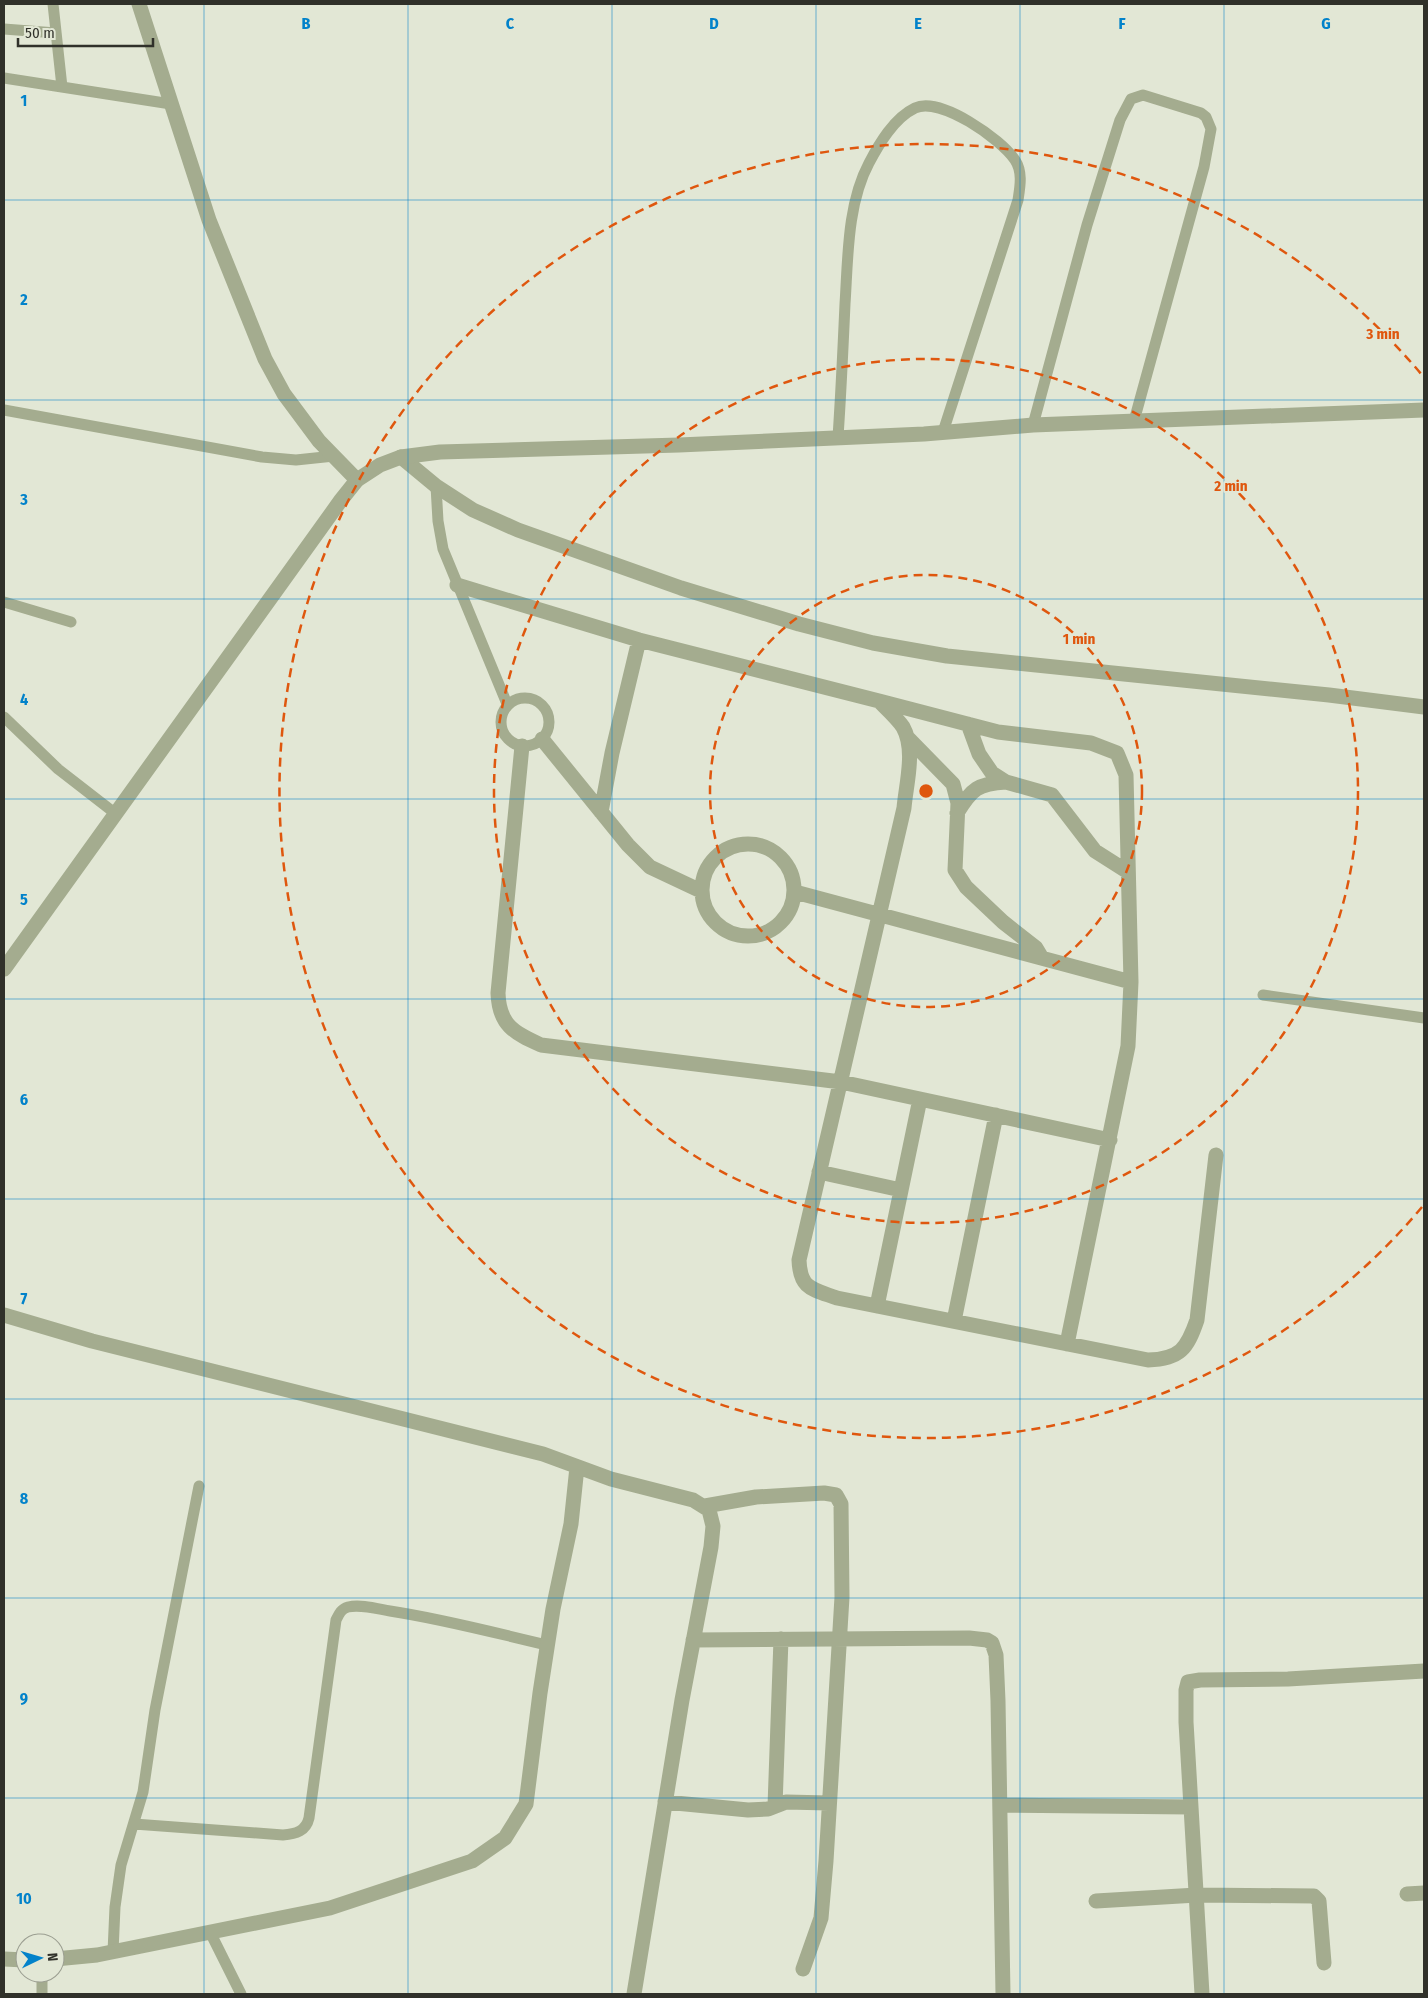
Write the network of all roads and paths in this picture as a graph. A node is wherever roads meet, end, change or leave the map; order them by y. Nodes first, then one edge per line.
1 (53, 4) edge
2 (139, 4) edge
3 (4, 29) edge
4 (56, 33) junction
5 (4, 78) edge
6 (62, 87) junction
7 (171, 104) junction
8 (4, 410) edge
9 (1424, 410) edge
10 (1134, 420) junction
11 (1032, 425) junction
12 (943, 432) junction
13 (838, 437) junction
14 (334, 456) junction
15 (401, 457) junction
16 (357, 480) junction
17 (436, 486) junction
18 (457, 585) junction
19 (4, 602) edge
20 (72, 622) dead end
21 (639, 640) junction
22 (879, 701) junction
23 (507, 704) junction
24 (1424, 707) edge
25 (4, 717) edge
26 (968, 724) junction
27 (907, 737) junction
28 (542, 739) junction
29 (522, 746) junction
30 (1006, 782) junction
31 (601, 812) junction
32 (957, 813) junction
33 (116, 814) junction
34 (1128, 872) junction
35 (702, 891) junction
36 (794, 892) junction
37 (878, 913) junction
38 (1042, 958) junction
39 (4, 969) edge
40 (1131, 982) junction
41 (1263, 996) dead end
42 (1424, 1018) edge
43 (840, 1082) junction
44 (920, 1099) junction
45 (996, 1116) junction
46 (1110, 1140) junction
47 (1216, 1155) dead end
48 (819, 1172) junction
49 (901, 1190) junction
50 (877, 1306) junction
51 (4, 1315) edge
52 (954, 1321) junction
53 (1067, 1344) junction
54 (577, 1467) junction
55 (199, 1486) dead end
56 (705, 1506) junction
57 (840, 1638) junction
58 (781, 1639) junction
59 (693, 1640) junction
60 (547, 1645) junction
61 (1424, 1671) edge
62 (664, 1802) junction
63 (829, 1803) junction
64 (1000, 1805) junction
65 (775, 1806) junction
66 (1190, 1807) junction
67 (134, 1824) junction
68 (1424, 1893) edge
69 (1407, 1894) dead end
70 (1197, 1895) junction
71 (1096, 1901) dead end
72 (210, 1932) junction
73 (113, 1952) junction
74 (65, 1958) edge
75 (1324, 1963) dead end
76 (803, 1969) dead end
77 (242, 1994) edge
78 (634, 1994) edge
79 (1003, 1994) edge
80 (1202, 1994) edge

1 - 4 lane
2 - 7 street
3 - 4 lane
4 - 6 lane
5 - 6 lane
6 - 7 lane
7 - 14 street
8 - 14 lane
9 - 10 street
10 - 11 street
10 - 11 lane
11 - 12 street
12 - 13 street
12 - 13 lane
13 - 15 street
14 - 16 street
15 - 16 street
15 - 17 street
16 - 33 street
17 - 18 lane
17 - 24 street
18 - 21 street
18 - 23 lane
19 - 20 lane
21 - 22 street
21 - 31 street
22 - 26 street
22 - 27 street
23 - 28 lane
23 - 29 lane
25 - 33 lane
26 - 30 street
26 - 34 street
27 - 32 street
27 - 37 street
28 - 29 lane
28 - 31 street
29 - 43 street
30 - 32 street
30 - 34 street
31 - 35 street
32 - 38 street
33 - 39 street
34 - 40 street
35 - 36 street
35 - 36 street
36 - 37 street
37 - 38 street
37 - 43 street
38 - 40 street
40 - 46 street
41 - 42 lane
43 - 44 street
43 - 48 street
44 - 45 street
44 - 49 street
45 - 46 street
45 - 52 street
46 - 53 street
47 - 53 street
48 - 49 street
48 - 50 street
49 - 50 street
50 - 52 street
51 - 54 street
52 - 53 street
54 - 56 street
54 - 60 street
55 - 67 lane
56 - 57 street
56 - 59 street
57 - 58 street
57 - 63 street
57 - 64 street
58 - 59 street
58 - 65 street
59 - 62 street
60 - 67 lane
60 - 72 street
61 - 66 street
62 - 65 street
62 - 78 street
63 - 65 street
63 - 76 street
64 - 66 street
64 - 79 street
66 - 70 street
67 - 73 lane
68 - 69 street
70 - 71 street
70 - 75 street
70 - 80 street
72 - 73 street
72 - 77 lane
73 - 74 street

